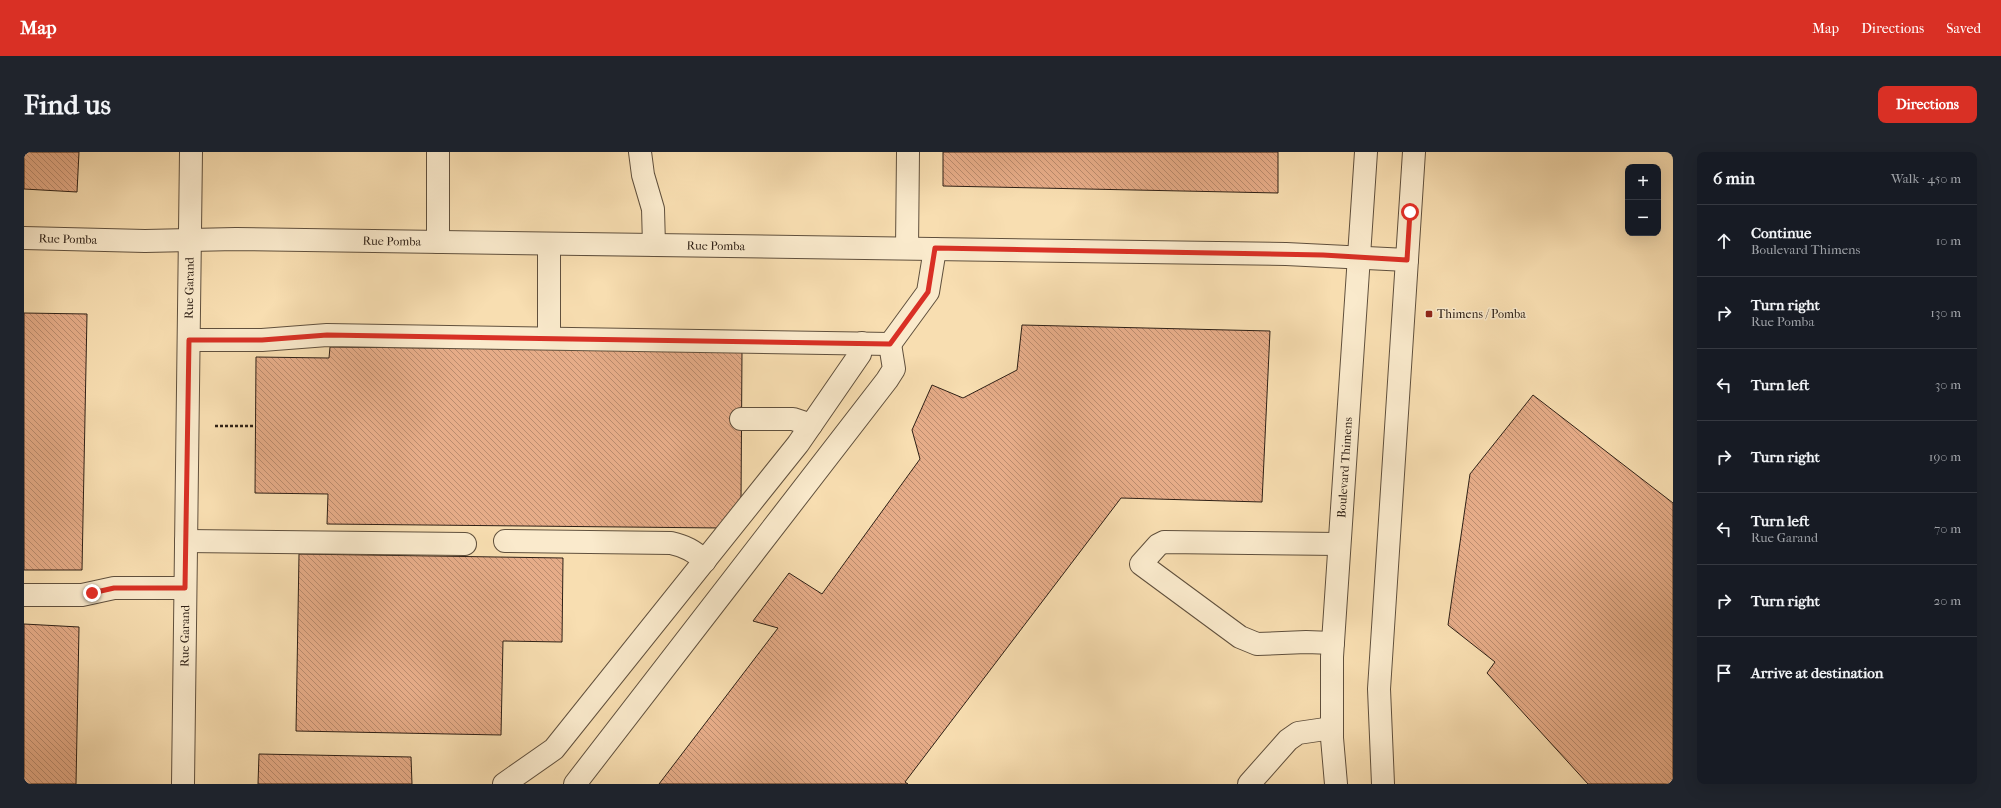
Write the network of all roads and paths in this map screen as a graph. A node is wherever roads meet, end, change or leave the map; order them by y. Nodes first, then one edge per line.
1 (191, 152) edge
2 (438, 152) edge
3 (640, 152) edge
4 (908, 152) edge
5 (1366, 152) edge
6 (1414, 152) edge
7 (24, 238) edge
8 (190, 240) junction
9 (438, 242) junction
10 (549, 244) junction
11 (654, 245) junction
12 (907, 248) junction
13 (935, 248) junction
14 (1358, 257) junction
15 (1407, 260) junction
16 (549, 338) junction
17 (189, 340) junction
18 (862, 343) junction
19 (890, 344) junction
20 (741, 419) dead end
21 (811, 425) junction
22 (215, 426) dead end
23 (255, 426) dead end
24 (186, 541) junction
25 (505, 541) dead end
26 (464, 544) dead end
27 (1340, 544) junction
28 (705, 561) junction
29 (185, 588) junction
30 (24, 595) edge
31 (1333, 643) junction
32 (1332, 728) junction
33 (182, 784) edge
34 (504, 784) edge
35 (575, 784) edge
36 (1249, 784) edge
37 (1336, 784) edge
38 (1383, 784) edge

1 - 8 street, Rue Garand
2 - 9 street
3 - 11 street
4 - 12 street
5 - 14 street, Boulevard Thimens
6 - 15 street
7 - 8 street, Rue Pomba
8 - 9 street, Rue Pomba
8 - 17 street, Rue Garand
9 - 10 street, Rue Pomba
10 - 11 street, Rue Pomba
10 - 16 street
11 - 12 street, Rue Pomba
12 - 13 street, Rue Pomba
13 - 14 street, Rue Pomba
13 - 19 street
14 - 15 street, Rue Pomba
14 - 27 street, Boulevard Thimens
15 - 38 street
16 - 17 street
16 - 18 street
17 - 24 street, Rue Garand
18 - 19 street
18 - 21 street
19 - 35 street
20 - 21 street
21 - 28 street
22 - 23 path
24 - 26 street
24 - 29 street, Rue Garand
25 - 28 street
27 - 31 street, Boulevard Thimens
27 - 31 street
28 - 34 street
29 - 30 street
29 - 33 street, Rue Garand
31 - 32 street, Boulevard Thimens
32 - 36 street
32 - 37 street, Boulevard Thimens

